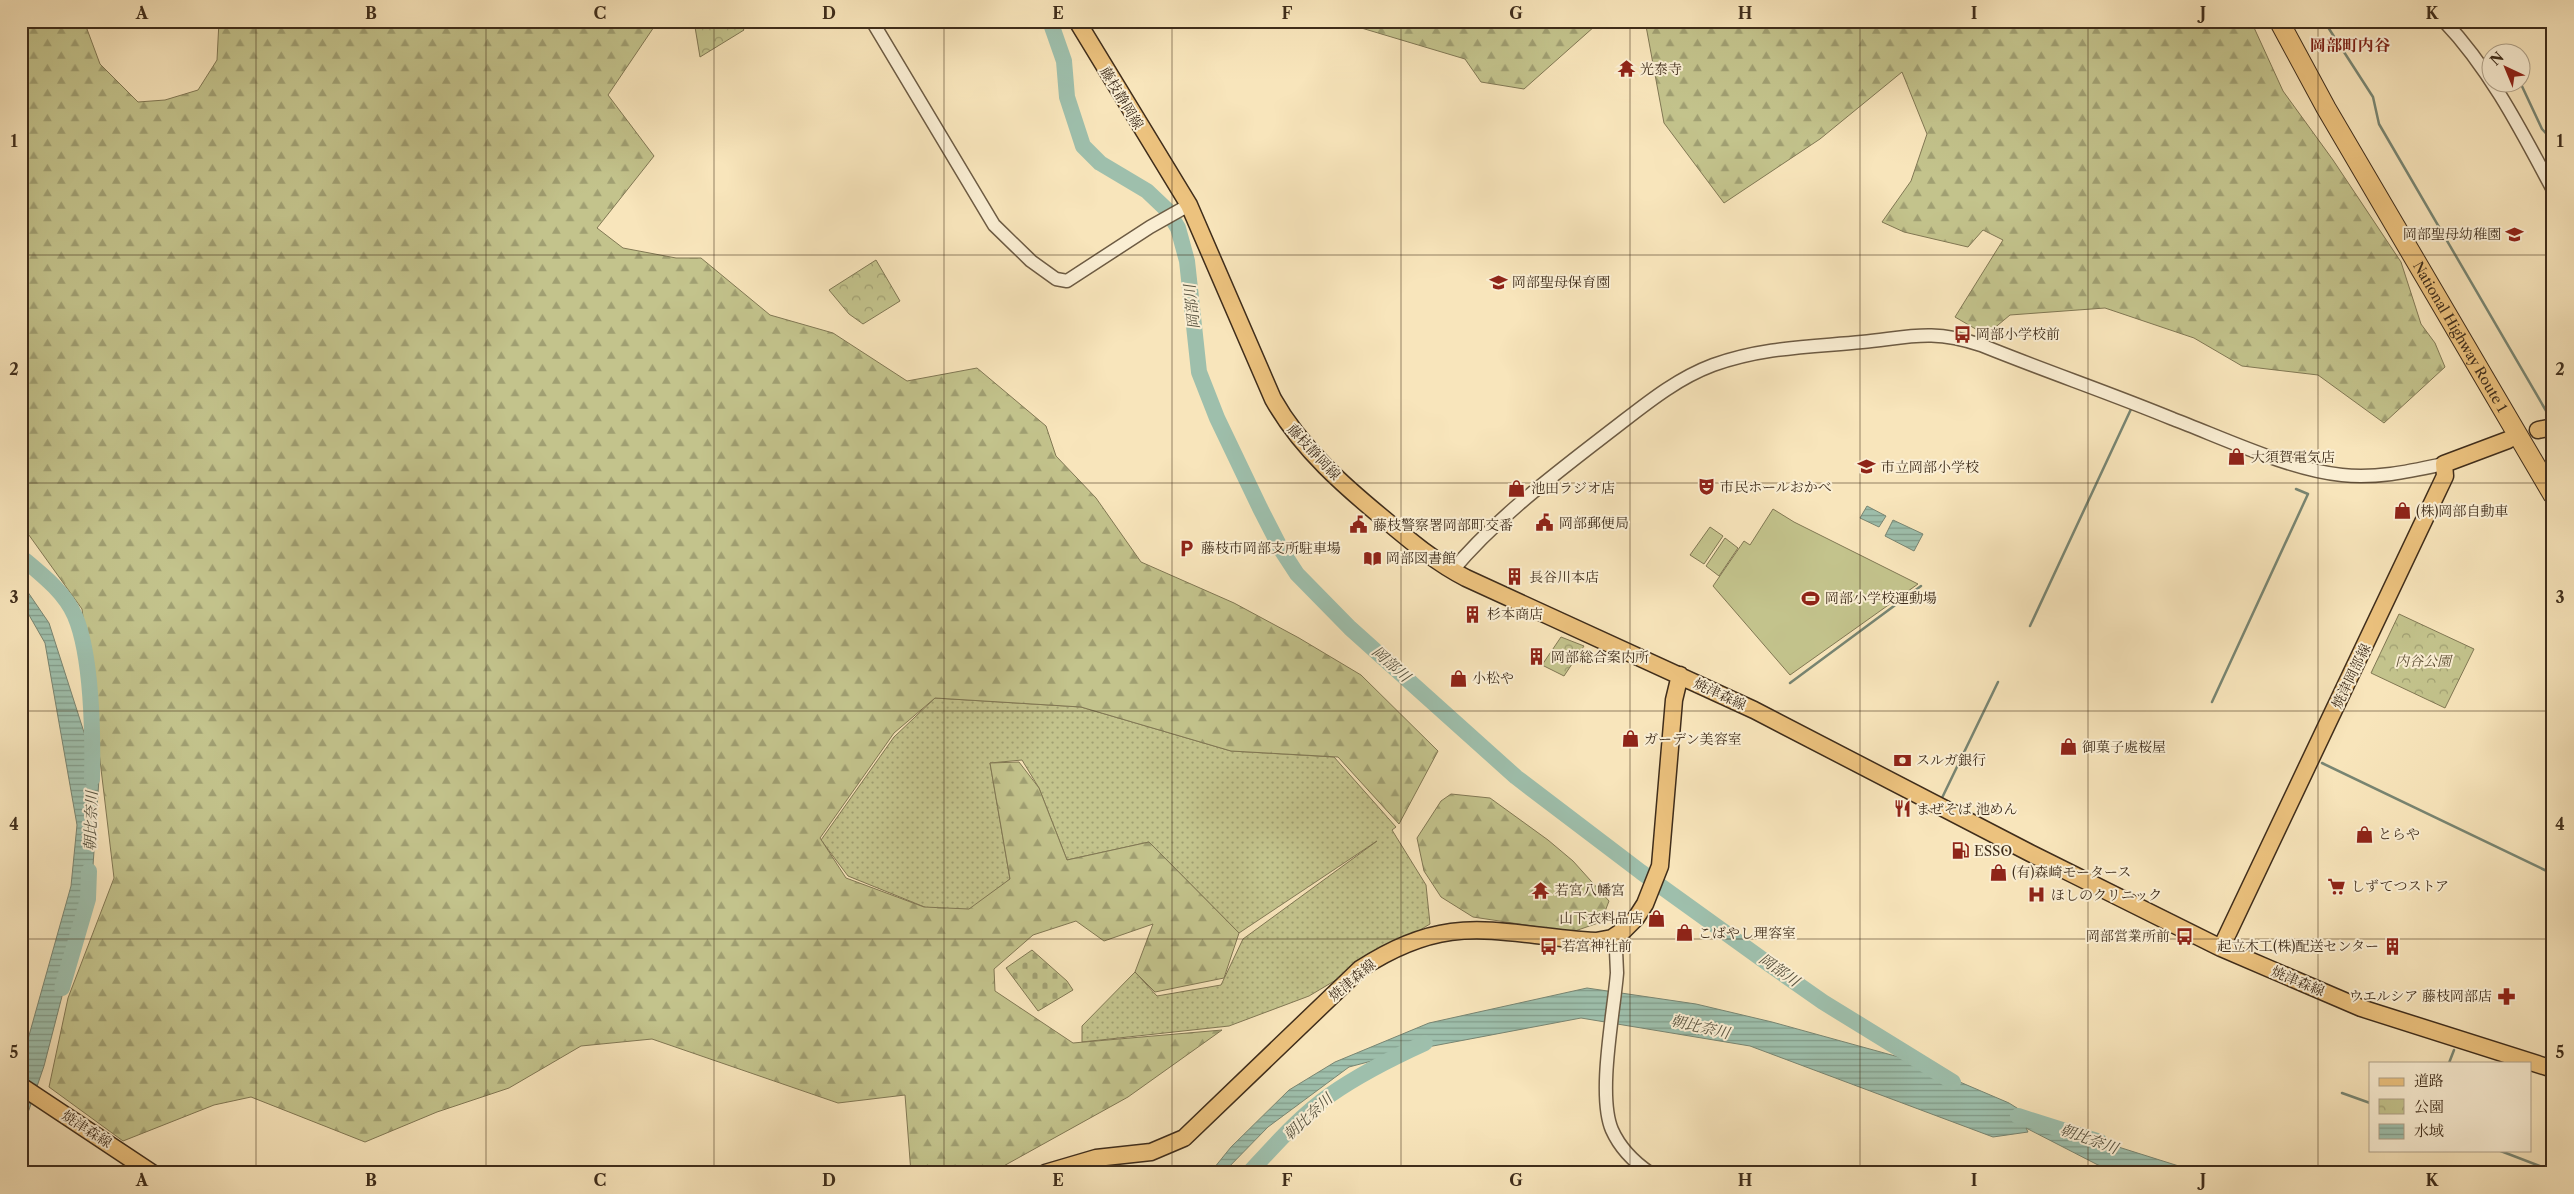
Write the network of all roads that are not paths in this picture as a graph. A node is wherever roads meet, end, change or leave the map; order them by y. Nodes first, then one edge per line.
1 (872, 21) edge
2 (1077, 21) edge
3 (2279, 21) edge
4 (2293, 21) edge
5 (2444, 21) edge
6 (2553, 190) edge
7 (1184, 208) junction
8 (2508, 440) dead end
9 (2444, 464) junction
10 (2553, 473) edge
11 (2553, 495) edge
12 (1452, 571) junction
13 (1680, 675) junction
14 (1612, 938) junction
15 (2221, 948) junction
16 (2531, 1062) edge
17 (2532, 1062) edge
18 (2553, 1069) edge
19 (21, 1086) edge
20 (152, 1173) edge
21 (1045, 1173) edge
22 (1650, 1173) edge

1 - 7 street
2 - 7 main road, 藤枝静岡線
3 - 11 highway, National Highway Route 1
4 - 10 highway, National Highway Route 1
5 - 6 street
7 - 12 main road, 藤枝静岡線
8 - 9 main road
9 - 12 street
9 - 15 main road, 焼津岡部線
12 - 13 main road, 藤枝静岡線
13 - 14 main road, 焼津森線
13 - 15 main road, 焼津森線
14 - 21 main road, 焼津森線
14 - 22 street
15 - 16 main road, 焼津森線
17 - 18 main road, 焼津森線
19 - 20 main road, 焼津森線

